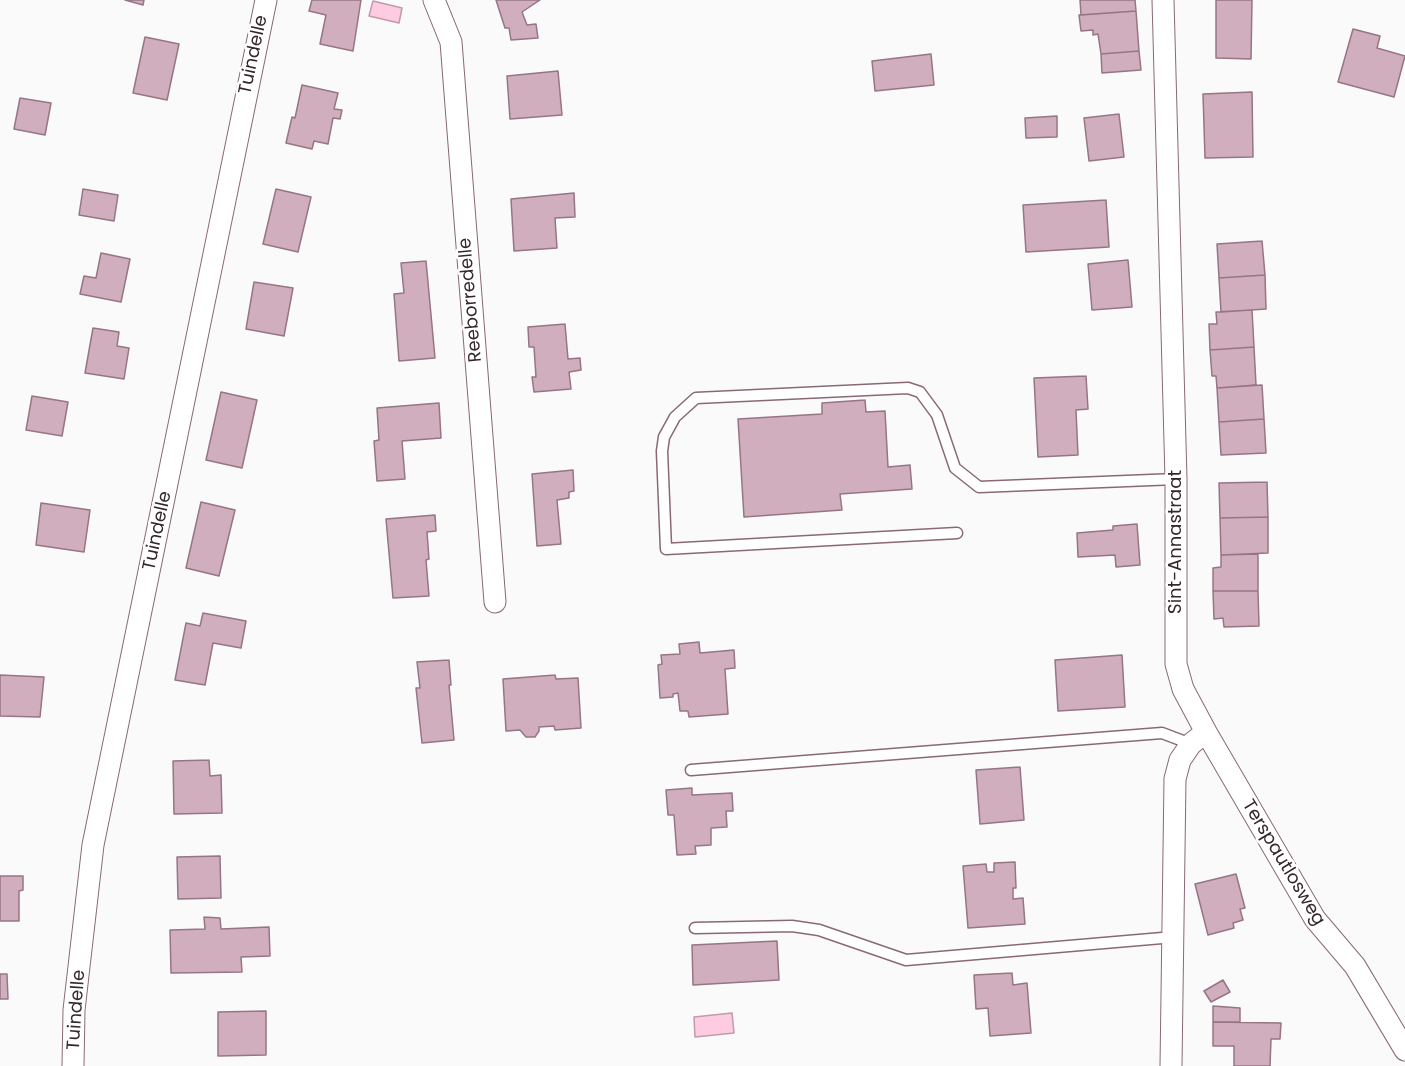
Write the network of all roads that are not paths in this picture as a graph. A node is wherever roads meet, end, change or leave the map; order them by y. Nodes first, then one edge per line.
1 (266, 0) edge
2 (434, 0) edge
3 (1163, 0) edge
4 (1176, 479) junction
5 (957, 533) dead end
6 (495, 602) dead end
7 (1199, 738) junction
8 (691, 770) dead end
9 (695, 928) dead end
10 (1174, 937) junction
11 (1405, 1050) edge
12 (73, 1066) edge
13 (1171, 1066) edge

1 - 12 street, Tuindelle
2 - 6 street, Reeborredelle
3 - 4 street, Sint-Annastraat
4 - 5 lane
4 - 7 street, Sint-Annastraat
7 - 8 lane
7 - 10 street
7 - 11 street, Terspautlosweg
9 - 10 lane
10 - 13 street

